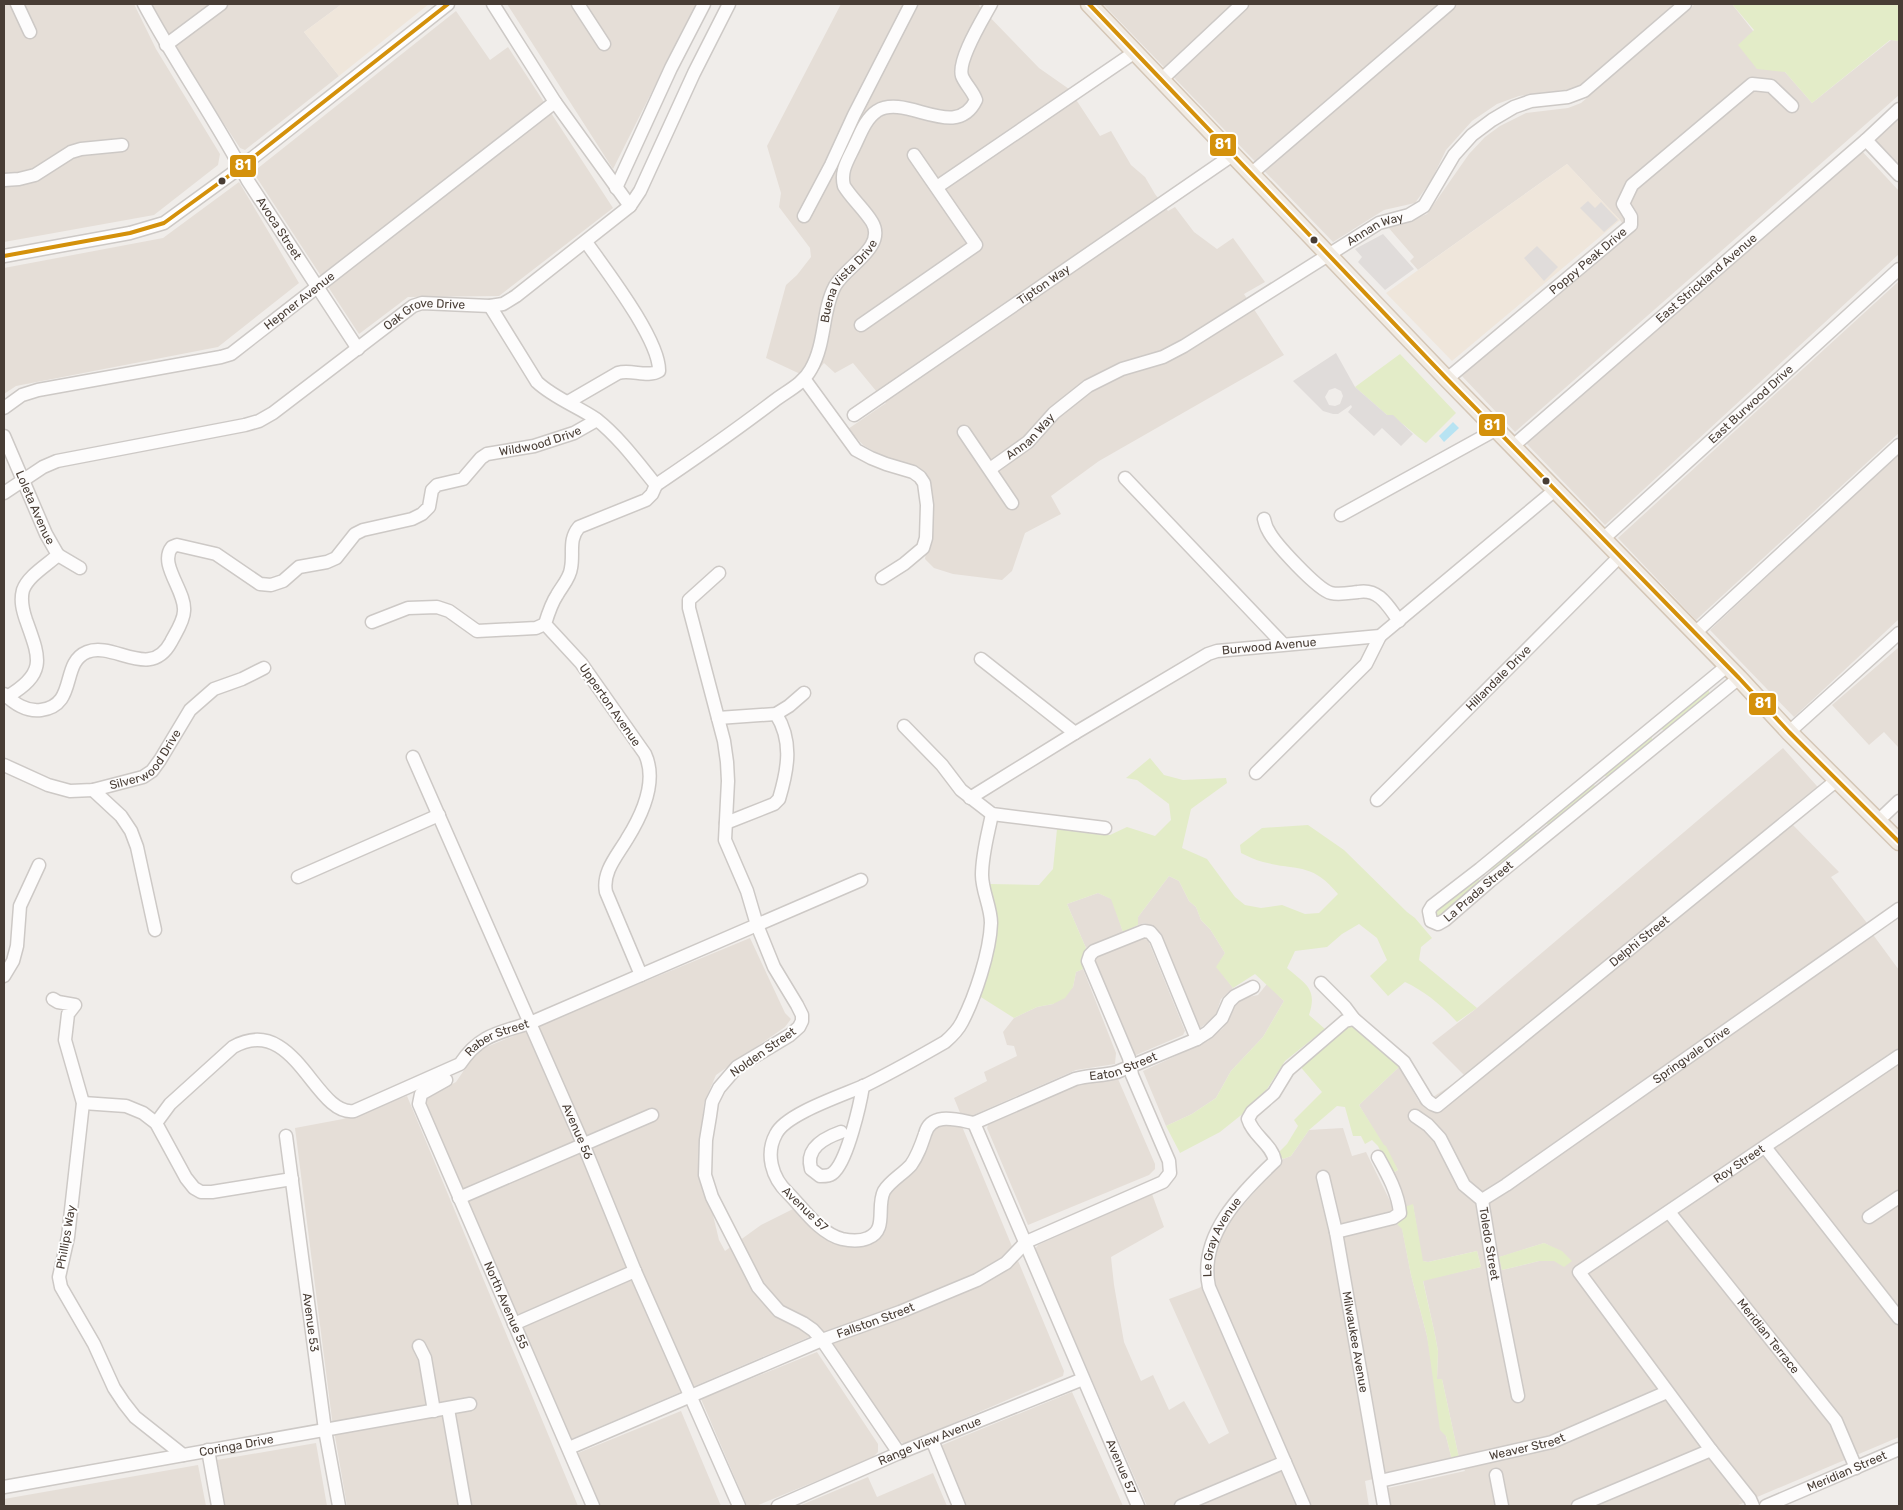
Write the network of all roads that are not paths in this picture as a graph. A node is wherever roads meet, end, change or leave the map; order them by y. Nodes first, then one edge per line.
1 (18, 4) edge
2 (144, 4) edge
3 (221, 4) edge
4 (448, 4) edge
5 (493, 4) edge
6 (578, 4) edge
7 (704, 4) edge
8 (729, 4) edge
9 (911, 4) edge
10 (991, 4) edge
11 (1089, 4) edge
12 (1242, 4) edge
13 (1449, 4) edge
14 (1685, 4) edge
15 (207, 9) edge
16 (30, 32) dead end
17 (604, 44) dead end
18 (166, 45) junction
19 (1135, 52) junction
20 (1161, 80) junction
21 (555, 102) junction
22 (1792, 106) dead end
23 (1899, 109) edge
24 (1866, 140) junction
25 (122, 145) dead end
26 (1234, 154) junction
27 (914, 155) dead end
28 (241, 167) junction
29 (837, 167) junction
30 (1252, 173) junction
31 (1899, 175) edge
32 (4, 180) edge
33 (937, 187) junction
34 (616, 188) junction
35 (630, 206) junction
36 (804, 216) dead end
37 (586, 242) junction
38 (1330, 255) junction
39 (4, 256) edge
40 (1899, 269) edge
41 (318, 286) junction
42 (490, 306) junction
43 (861, 325) dead end
44 (358, 349) junction
45 (1447, 379) junction
46 (805, 380) junction
47 (568, 402) junction
48 (4, 408) edge
49 (854, 415) dead end
50 (597, 420) junction
51 (1497, 429) junction
52 (964, 432) dead end
53 (4, 436) edge
54 (1899, 445) edge
55 (1513, 446) junction
56 (990, 469) junction
57 (1125, 478) dead end
58 (24, 480) junction
59 (656, 485) junction
60 (1555, 490) junction
61 (4, 493) edge
62 (1012, 502) dead end
63 (1341, 515) dead end
64 (1264, 519) dead end
65 (1603, 539) junction
66 (58, 555) junction
67 (1620, 556) junction
68 (80, 568) dead end
69 (719, 573) dead end
70 (882, 578) dead end
71 (1399, 621) junction
72 (372, 622) dead end
73 (545, 624) junction
74 (1695, 633) junction
75 (1899, 633) edge
76 (1380, 636) junction
77 (1283, 644) junction
78 (982, 659) dead end
79 (1727, 666) junction
80 (264, 668) dead end
81 (1739, 678) junction
82 (804, 693) dead end
83 (6, 696) edge
84 (776, 714) junction
85 (718, 718) junction
86 (904, 726) dead end
87 (1651, 728) junction
88 (1075, 732) junction
89 (1788, 732) junction
90 (1662, 742) junction
91 (413, 757) dead end
92 (4, 765) edge
93 (1256, 773) dead end
94 (1595, 774) junction
95 (1837, 780) junction
96 (1606, 787) junction
97 (94, 790) junction
98 (970, 798) junction
99 (1378, 800) dead end
100 (1899, 801) edge
101 (992, 814) junction
102 (439, 815) junction
103 (1878, 820) junction
104 (1538, 821) junction
105 (726, 824) junction
106 (1105, 828) dead end
107 (1548, 834) junction
108 (1899, 842) edge
109 (39, 865) dead end
110 (1480, 869) junction
111 (298, 877) dead end
112 (861, 880) dead end
113 (1490, 881) junction
114 (1899, 909) edge
115 (757, 925) junction
116 (155, 930) dead end
117 (641, 975) junction
118 (4, 976) edge
119 (1321, 983) dead end
120 (1254, 987) dead end
121 (53, 1000) dead end
122 (1354, 1019) junction
123 (530, 1022) junction
124 (1197, 1038) junction
125 (1899, 1056) edge
126 (460, 1064) junction
127 (1131, 1066) junction
128 (863, 1086) junction
129 (83, 1103) junction
130 (652, 1116) dead end
131 (1415, 1116) dead end
132 (156, 1123) junction
133 (974, 1123) junction
134 (841, 1132) dead end
135 (286, 1136) dead end
136 (584, 1146) junction
137 (1765, 1147) junction
138 (1378, 1157) dead end
139 (1323, 1177) dead end
140 (292, 1179) junction
141 (1899, 1197) edge
142 (459, 1198) junction
143 (1482, 1200) junction
144 (1669, 1212) junction
145 (1869, 1217) dead end
146 (1336, 1232) junction
147 (1026, 1242) junction
148 (634, 1271) junction
149 (1899, 1318) edge
150 (514, 1324) junction
151 (822, 1340) junction
152 (419, 1346) dead end
153 (1083, 1380) junction
154 (1668, 1392) junction
155 (690, 1396) junction
156 (1518, 1396) dead end
157 (470, 1404) dead end
158 (448, 1409) junction
159 (434, 1411) junction
160 (325, 1430) junction
161 (932, 1440) junction
162 (569, 1448) junction
163 (1899, 1449) edge
164 (208, 1450) junction
165 (1711, 1450) junction
166 (899, 1454) junction
167 (183, 1455) junction
168 (1285, 1462) junction
169 (1856, 1468) junction
170 (1496, 1475) dead end
171 (1380, 1481) junction
172 (4, 1487) edge
173 (218, 1506) edge
174 (339, 1506) edge
175 (465, 1506) edge
176 (592, 1506) edge
177 (739, 1506) edge
178 (778, 1506) edge
179 (959, 1506) edge
180 (1138, 1506) edge
181 (1181, 1506) edge
182 (1304, 1506) edge
183 (1384, 1506) edge
184 (1502, 1506) edge
185 (1578, 1506) edge
186 (1753, 1506) edge
187 (1766, 1506) edge

1 - 16 street
2 - 18 street, Avoca Street
3 - 15 street
4 - 28 street
5 - 21 street
6 - 17 street
7 - 34 street
8 - 35 street, Oak Grove Drive
9 - 29 street
10 - 29 street
11 - 19 main road
12 - 20 street
13 - 30 street
14 - 38 street, Annan Way
15 - 18 street
18 - 28 street, Avoca Street
19 - 20 main road
19 - 33 street
20 - 26 main road
21 - 34 street
21 - 41 street, Hepner Avenue
22 - 45 street, Poppy Peak Drive
23 - 24 street, East Strickland Avenue
24 - 31 street
24 - 55 street, East Strickland Avenue
25 - 32 street
26 - 30 main road
26 - 49 street, Tipton Way
27 - 33 street
28 - 39 street
28 - 41 street, Avoca Street
29 - 36 street
29 - 46 street, Buena Vista Drive
30 - 38 main road
33 - 43 street
34 - 35 street
35 - 37 street, Oak Grove Drive
37 - 42 street, Oak Grove Drive
37 - 47 street
38 - 45 main road
38 - 56 street, Annan Way
40 - 65 street, East Burwood Drive
41 - 44 street, Avoca Street
41 - 48 street, Hepner Avenue
42 - 44 street, Oak Grove Drive
42 - 47 street
44 - 58 street, Oak Grove Drive
45 - 51 main road
46 - 59 street, Buena Vista Drive
46 - 70 street
47 - 50 street
50 - 59 street
50 - 83 street, Wildwood Drive
51 - 55 main road
51 - 63 street
52 - 56 street
53 - 58 street, Loleta Avenue
54 - 74 street
55 - 60 main road
56 - 62 street
57 - 77 street
58 - 61 street, Oak Grove Drive
58 - 66 street, Loleta Avenue
59 - 73 street
60 - 65 main road
60 - 71 street
64 - 71 street
65 - 67 main road
66 - 68 street
66 - 83 street, Loleta Avenue
67 - 74 main road
67 - 99 street, Hillandale Drive
69 - 85 street, Nolden Street
71 - 76 street
72 - 73 street
73 - 117 street, Upperton Avenue
74 - 79 main road
75 - 89 street
76 - 77 street, Burwood Avenue
76 - 93 street
77 - 88 street, Burwood Avenue
78 - 88 street
79 - 81 main road
79 - 87 street, La Prada Street
80 - 97 street, Silverwood Drive
81 - 89 main road
81 - 90 street, La Prada Street
82 - 84 street
84 - 85 street
84 - 105 street
85 - 105 street, Nolden Street
86 - 98 street
87 - 90 street
87 - 94 street, La Prada Street
88 - 98 street, Burwood Avenue
89 - 95 main road
90 - 96 street, La Prada Street
91 - 102 street, Avenue 56
92 - 97 street, Silverwood Drive
94 - 96 street
94 - 104 street, La Prada Street
95 - 103 main road
95 - 122 street, Delphi Street
96 - 107 street, La Prada Street
97 - 116 street
98 - 101 street
100 - 103 street
101 - 106 street
101 - 128 street, Avenue 57
102 - 111 street
102 - 123 street, Avenue 56
103 - 108 main road
104 - 107 street
104 - 110 street, La Prada Street
105 - 115 street, Nolden Street
107 - 113 street, La Prada Street
109 - 118 street
110 - 113 street
110 - 113 street, La Prada Street
112 - 115 street, Raber Street
114 - 143 street, Springvale Drive
115 - 117 street, Raber Street
115 - 151 street, Nolden Street
117 - 123 street, Raber Street
119 - 122 street
120 - 124 street, Eaton Street
121 - 129 street, Phillips Way
122 - 168 street, Le Gray Avenue
123 - 126 street, Raber Street
123 - 136 street, Avenue 56
124 - 127 street, Eaton Street
124 - 127 street
125 - 137 street, Roy Street
126 - 132 street, Raber Street
126 - 142 street, North Avenue 55
127 - 133 street, Eaton Street
127 - 147 street, Fallston Street
128 - 133 street, Avenue 57
128 - 134 street
129 - 132 street
129 - 167 street, Phillips Way
130 - 136 street
131 - 143 street, Toledo Street
132 - 140 street
133 - 147 street, Avenue 57
135 - 140 street, Avenue 53
136 - 142 street
136 - 148 street, Avenue 56
137 - 144 street, Roy Street
137 - 149 street
138 - 146 street
139 - 146 street, Milwaukee Avenue
140 - 160 street, Avenue 53
141 - 145 street
142 - 150 street, North Avenue 55
143 - 156 street, Toledo Street
144 - 154 street, Roy Street
144 - 169 street, Meridian Terrace
146 - 171 street, Milwaukee Avenue
147 - 151 street, Fallston Street
147 - 153 street, Avenue 57
148 - 150 street
148 - 155 street, Avenue 56
150 - 162 street, North Avenue 55
151 - 155 street, Fallston Street
151 - 166 street, Nolden Street
152 - 159 street
153 - 161 street, Range View Avenue
153 - 180 street, Avenue 57
154 - 165 street
154 - 171 street, Weaver Street
155 - 162 street, Fallston Street
155 - 177 street, Avenue 56
157 - 158 street, Coringa Drive
158 - 159 street, Coringa Drive
158 - 175 street
159 - 160 street, Coringa Drive
160 - 164 street, Coringa Drive
160 - 174 street, Avenue 53
161 - 166 street, Range View Avenue
161 - 179 street
162 - 176 street, North Avenue 55
163 - 169 street, Meridian Street
164 - 167 street, Coringa Drive
164 - 173 street
165 - 185 street
165 - 186 street
166 - 178 street, Range View Avenue
167 - 172 street, Coringa Drive
168 - 181 street
168 - 182 street, Le Gray Avenue
169 - 187 street, Meridian Street
170 - 184 street
171 - 183 street, Milwaukee Avenue

